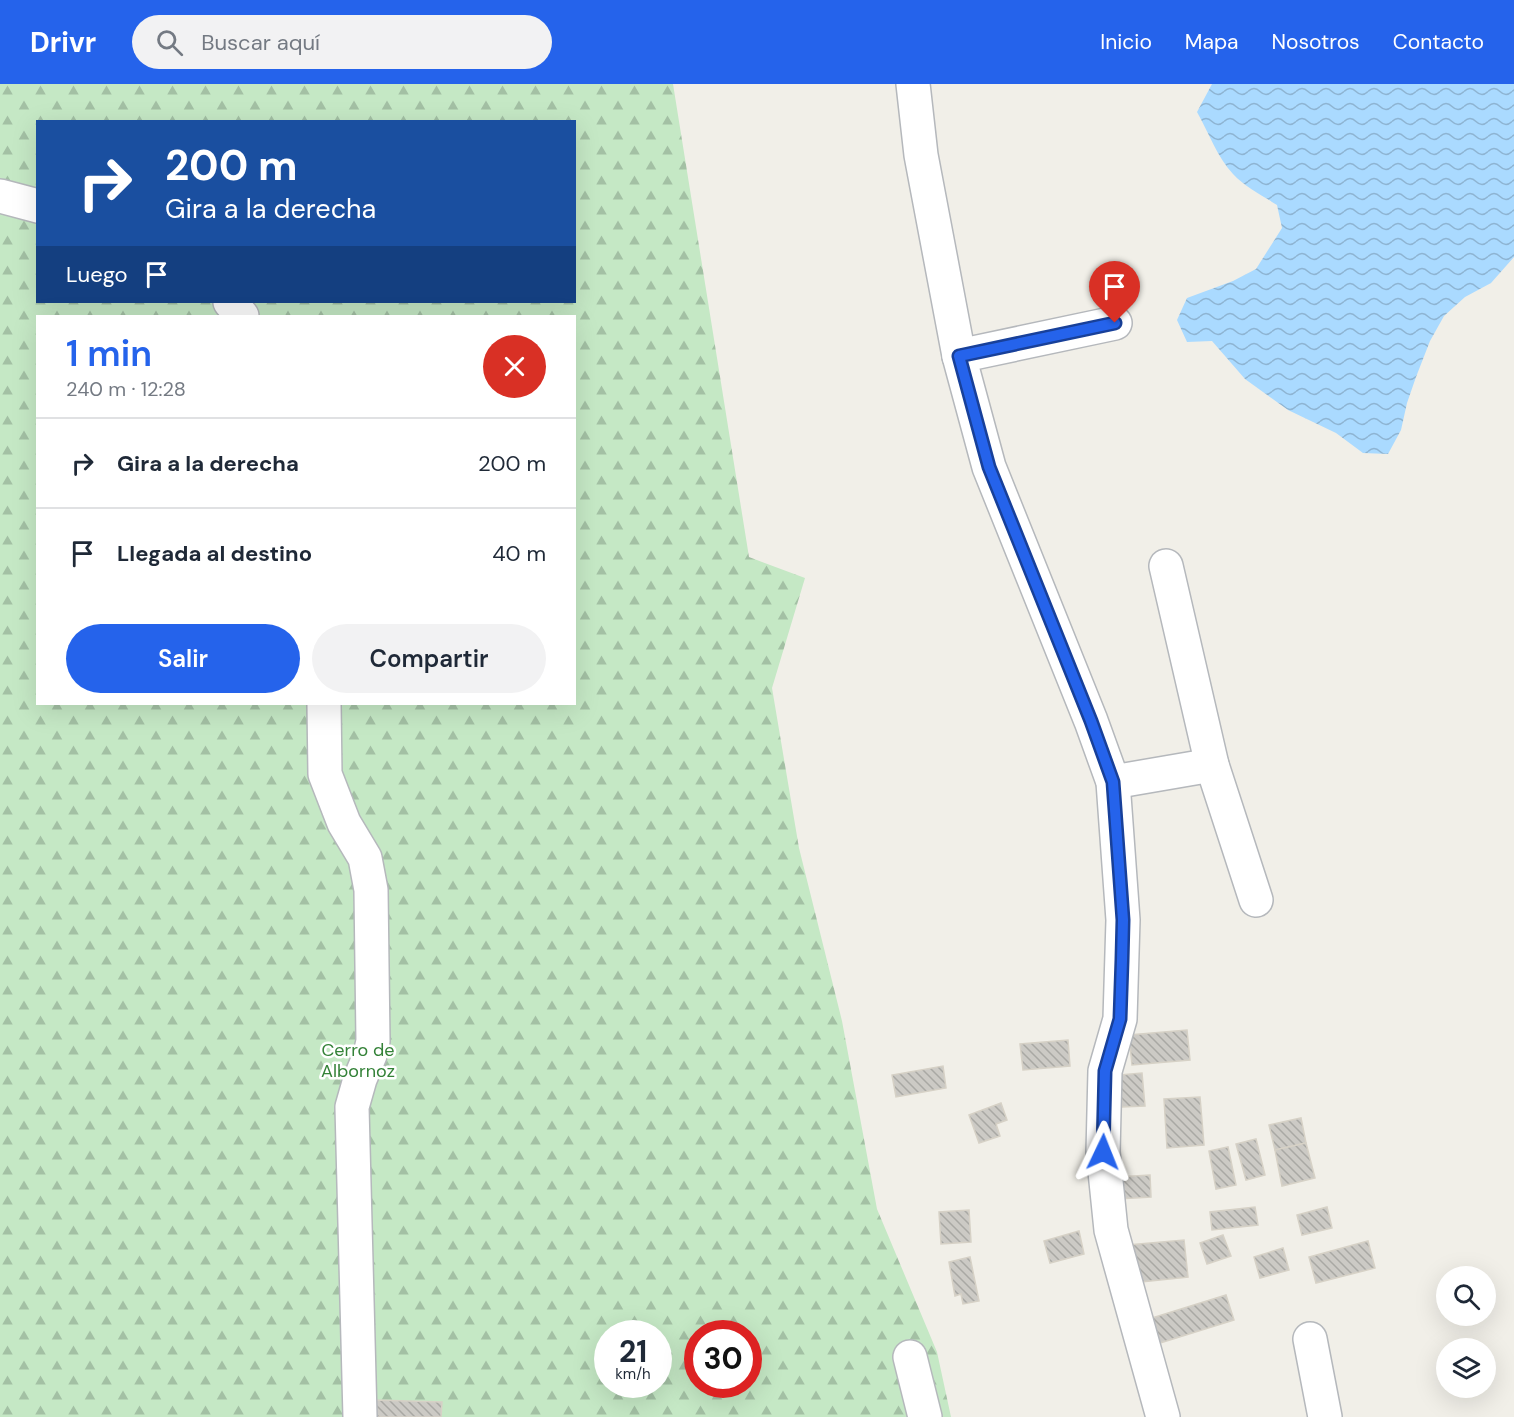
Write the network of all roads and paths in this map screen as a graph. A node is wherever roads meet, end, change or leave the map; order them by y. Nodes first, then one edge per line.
1 (913, 84) edge
2 (0, 196) edge
3 (36, 205) edge
4 (231, 303) edge
5 (241, 315) edge
6 (1115, 323) dead end
7 (959, 356) junction
8 (1166, 566) dead end
9 (324, 705) edge
10 (1212, 765) junction
11 (1113, 782) junction
12 (1256, 900) dead end
13 (1311, 1339) dead end
14 (910, 1358) dead end
15 (360, 1417) edge
16 (925, 1417) edge
17 (1163, 1417) edge
18 (1325, 1417) edge

1 - 7 street
2 - 3 street
4 - 5 street
6 - 7 street
7 - 11 street
8 - 10 street
9 - 15 street
10 - 11 street
10 - 12 street
11 - 17 street
13 - 18 street
14 - 16 street

